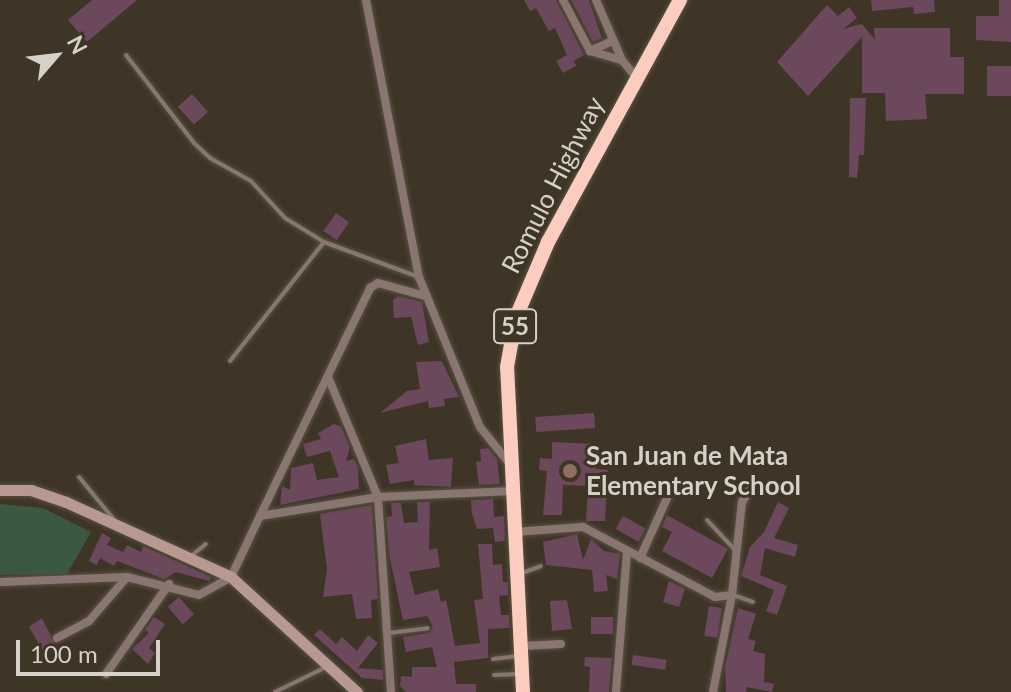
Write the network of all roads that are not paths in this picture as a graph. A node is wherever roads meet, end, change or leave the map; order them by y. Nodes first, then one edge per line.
1 (366, 0) edge
2 (563, 0) edge
3 (596, 0) edge
4 (680, 0) edge
5 (612, 41) junction
6 (590, 51) junction
7 (126, 55) dead end
8 (622, 60) junction
9 (636, 77) junction
10 (324, 242) junction
11 (419, 277) junction
12 (425, 296) junction
13 (230, 361) dead end
14 (328, 377) junction
15 (509, 463) junction
16 (79, 477) dead end
17 (753, 485) dead end
18 (0, 490) edge
19 (511, 491) junction
20 (668, 496) dead end
21 (378, 497) junction
22 (260, 516) junction
23 (707, 520) dead end
24 (125, 533) junction
25 (513, 533) junction
26 (206, 544) dead end
27 (627, 551) junction
28 (737, 552) junction
29 (191, 556) junction
30 (640, 558) junction
31 (541, 566) dead end
32 (516, 576) junction
33 (127, 577) junction
34 (231, 577) junction
35 (0, 582) edge
36 (169, 584) junction
37 (732, 595) junction
38 (753, 602) dead end
39 (428, 628) dead end
40 (389, 633) junction
41 (57, 638) dead end
42 (561, 644) dead end
43 (520, 650) junction
44 (493, 659) dead end
45 (326, 667) junction
46 (106, 674) dead end
47 (522, 674) junction
48 (494, 675) dead end
49 (275, 692) edge
50 (357, 692) edge
51 (391, 692) edge
52 (523, 692) edge
53 (616, 692) edge
54 (713, 692) edge

1 - 11 street
2 - 6 street
3 - 5 street
4 - 9 highway, Romulo Highway / 55
5 - 6 street
5 - 8 street
6 - 8 street
7 - 10 lane
8 - 9 street
9 - 15 highway, Romulo Highway / 55
10 - 11 lane
10 - 13 lane
11 - 12 street
12 - 14 street
12 - 15 street
14 - 21 street
14 - 22 street
15 - 19 highway, Romulo Highway / 55
16 - 24 lane
17 - 28 street
18 - 24 street
19 - 21 street
19 - 25 highway, Romulo Highway / 55
20 - 30 street
21 - 22 street
21 - 40 street
22 - 34 street
23 - 28 lane
24 - 29 street
25 - 27 street
25 - 32 highway, Romulo Highway / 55
26 - 29 lane
27 - 30 street
27 - 53 street
28 - 37 street
29 - 34 street
30 - 37 street
31 - 32 lane
32 - 43 highway, Romulo Highway / 55
33 - 35 street
33 - 36 street
33 - 41 street
34 - 36 street
34 - 45 street
36 - 46 street
37 - 38 lane
37 - 54 street
39 - 40 lane
40 - 51 street
42 - 43 street
43 - 44 lane
43 - 47 highway, Romulo Highway / 55
45 - 49 lane
45 - 50 street
47 - 48 lane
47 - 52 highway, Romulo Highway / 55

